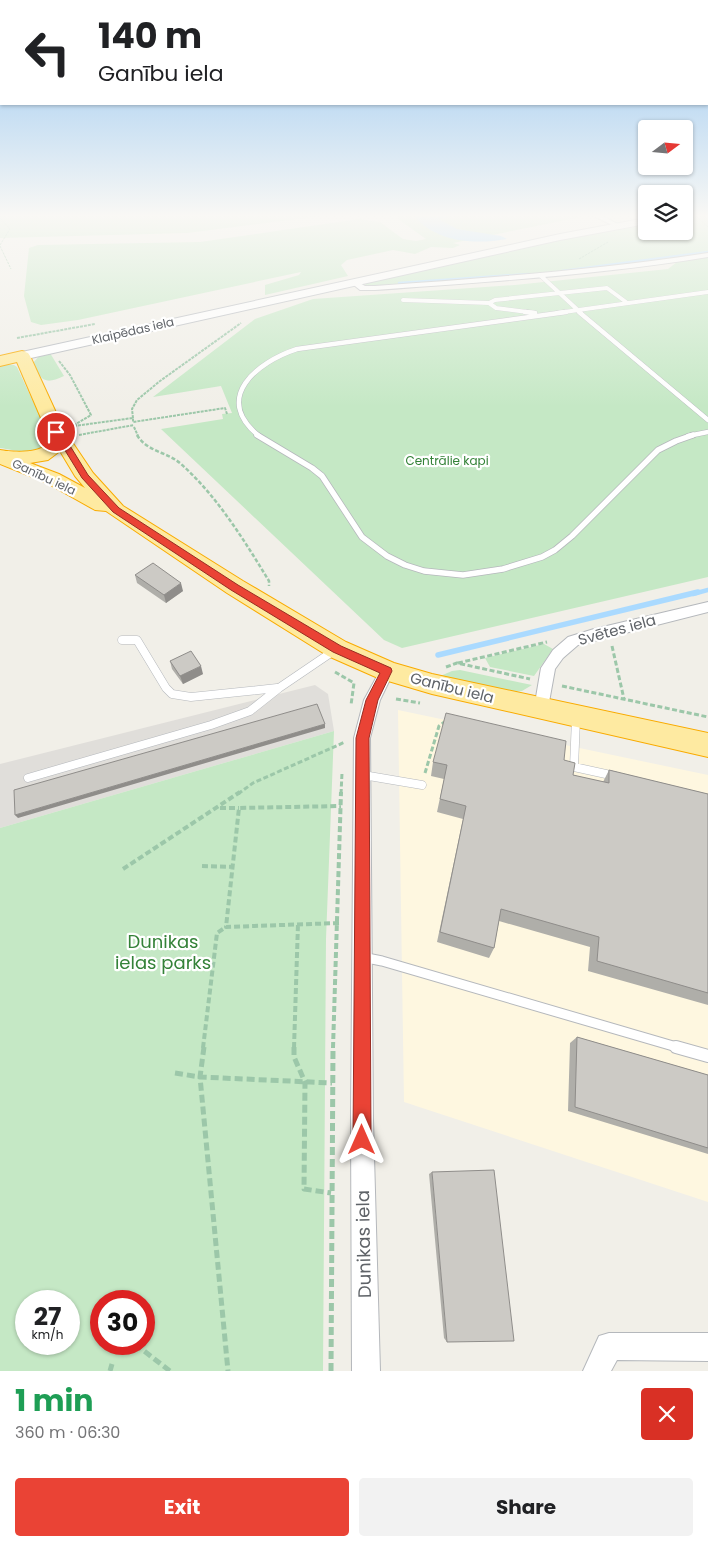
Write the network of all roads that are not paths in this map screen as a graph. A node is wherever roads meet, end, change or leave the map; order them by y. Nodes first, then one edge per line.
1 (368, 279) edge
2 (489, 279) edge
3 (544, 279) edge
4 (354, 282) junction
5 (597, 289) junction
6 (708, 292) edge
7 (560, 293) junction
8 (403, 300) dead end
9 (626, 302) junction
10 (490, 303) junction
11 (598, 306) junction
12 (576, 309) junction
13 (545, 314) junction
14 (22, 356) junction
15 (0, 361) edge
16 (708, 420) edge
17 (65, 429) junction
18 (708, 432) edge
19 (0, 455) edge
20 (116, 510) junction
21 (708, 607) edge
22 (122, 640) dead end
23 (337, 649) junction
24 (387, 671) junction
25 (279, 688) junction
26 (542, 709) junction
27 (576, 717) junction
28 (708, 745) edge
29 (353, 772) junction
30 (28, 778) dead end
31 (622, 778) edge
32 (422, 785) road end
33 (362, 957) junction
34 (708, 1056) edge
35 (708, 1347) edge
36 (366, 1371) edge
37 (597, 1371) edge

1 - 4 main road, Klaipēdas iela
2 - 4 street, Klaipēdas iela
3 - 7 lane
4 - 14 main road, Klaipēdas iela
5 - 7 lane
5 - 9 lane
5 - 11 lane
6 - 9 lane
7 - 10 lane
7 - 12 lane
8 - 10 lane
9 - 11 lane
10 - 13 lane
11 - 12 lane
12 - 13 lane
12 - 16 lane
13 - 18 lane
14 - 15 highway, Klaipēdas iela
14 - 17 highway, Ganību iela
17 - 19 highway
17 - 20 highway, Ganību iela
19 - 20 highway, Ganību iela
20 - 23 highway, Ganību iela
21 - 26 street, Svētes iela
22 - 25 lane
23 - 24 highway, Ganību iela
23 - 25 lane
24 - 26 highway, Ganību iela
24 - 29 street, Dunikas iela
25 - 30 lane
26 - 27 highway, Ganību iela
27 - 28 highway, Ganību iela
27 - 31 lane
29 - 32 lane
29 - 33 street, Dunikas iela
33 - 34 lane
33 - 36 street, Dunikas iela
35 - 37 street

